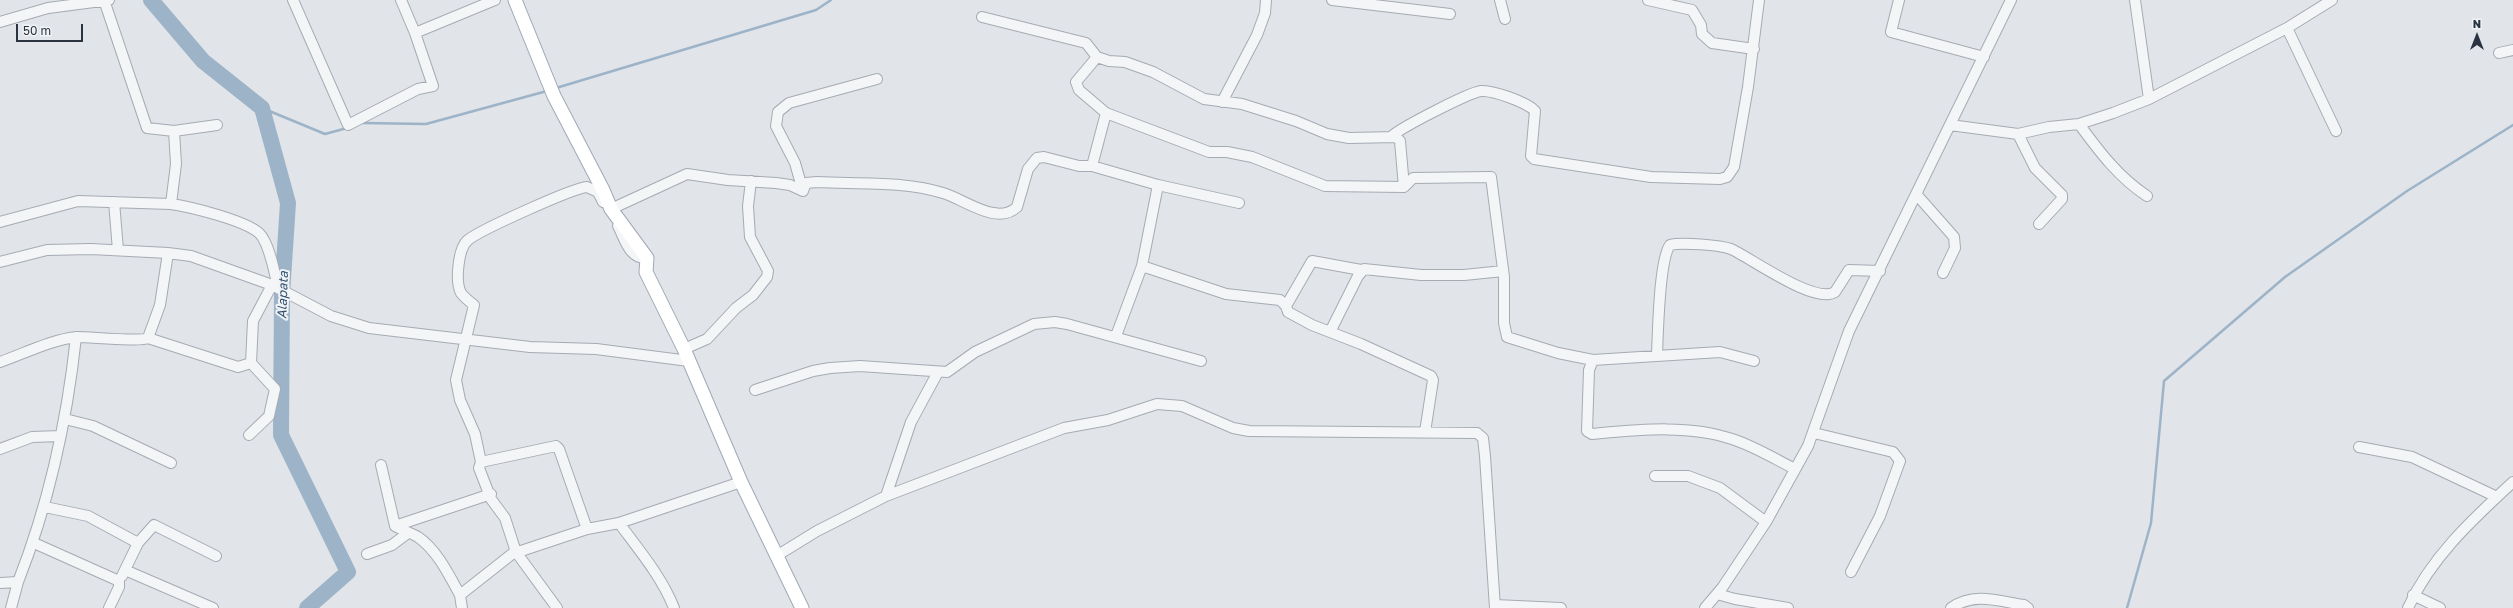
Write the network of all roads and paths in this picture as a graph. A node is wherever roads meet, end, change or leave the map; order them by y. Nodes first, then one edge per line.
1 (293, 0) edge
2 (400, 0) edge
3 (495, 0) edge
4 (515, 0) edge
5 (1266, 0) edge
6 (1332, 0) edge
7 (1500, 0) edge
8 (1648, 0) edge
9 (1759, 0) edge
10 (1899, 0) edge
11 (2011, 0) edge
12 (2135, 0) edge
13 (2332, 0) edge
14 (106, 1) edge
15 (1367, 2) edge
16 (1450, 14) dead end
17 (982, 17) dead end
18 (1505, 19) dead end
19 (0, 22) edge
20 (2287, 28) junction
21 (415, 33) junction
22 (1754, 49) junction
23 (2513, 50) edge
24 (2499, 53) dead end
25 (1097, 57) junction
26 (1984, 57) junction
27 (877, 78) dead end
28 (2149, 98) junction
29 (1222, 102) junction
30 (1106, 112) junction
31 (2078, 124) junction
32 (217, 125) dead end
33 (1950, 125) junction
34 (174, 131) junction
35 (2336, 132) dead end
36 (2018, 134) junction
37 (1392, 136) junction
38 (1092, 166) junction
39 (751, 181) junction
40 (1158, 185) junction
41 (1404, 187) junction
42 (803, 191) junction
43 (1917, 195) junction
44 (2147, 196) dead end
45 (114, 202) junction
46 (1239, 203) dead end
47 (171, 204) junction
48 (611, 209) junction
49 (0, 222) edge
50 (2039, 224) dead end
51 (118, 250) junction
52 (168, 253) junction
53 (647, 258) junction
54 (0, 262) edge
55 (1142, 266) junction
56 (1361, 270) junction
57 (1503, 271) junction
58 (1880, 271) junction
59 (1944, 273) dead end
60 (275, 286) junction
61 (1286, 306) junction
62 (1330, 332) junction
63 (1116, 336) junction
64 (76, 338) junction
65 (148, 338) junction
66 (467, 339) junction
67 (686, 355) junction
68 (1657, 355) junction
69 (1593, 360) junction
70 (1201, 361) dead end
71 (1754, 361) dead end
72 (0, 362) edge
73 (251, 363) junction
74 (938, 372) junction
75 (755, 390) dead end
76 (65, 419) junction
77 (1425, 432) junction
78 (1814, 433) junction
79 (249, 435) dead end
80 (60, 436) junction
81 (2359, 447) dead end
82 (0, 449) edge
83 (481, 462) junction
84 (171, 463) dead end
85 (381, 465) dead end
86 (1795, 469) junction
87 (1655, 476) dead end
88 (741, 482) junction
89 (2513, 482) edge
90 (491, 494) junction
91 (886, 496) junction
92 (2497, 497) junction
93 (45, 507) junction
94 (1766, 522) junction
95 (619, 523) junction
96 (395, 526) junction
97 (587, 529) junction
98 (408, 533) junction
99 (34, 543) junction
100 (138, 544) junction
101 (516, 552) junction
102 (367, 554) dead end
103 (778, 555) junction
104 (216, 556) dead end
105 (125, 570) junction
106 (1852, 572) dead end
107 (119, 581) junction
108 (18, 582) junction
109 (0, 583) edge
110 (1718, 594) junction
111 (460, 595) junction
112 (2413, 595) junction
113 (1736, 604) edge
114 (1495, 607) edge
115 (11, 608) edge
116 (109, 608) edge
117 (213, 608) edge
118 (462, 608) edge
119 (557, 608) edge
120 (674, 608) edge
121 (802, 608) edge
122 (1561, 608) edge
123 (1706, 608) edge
124 (1788, 608) edge
125 (1951, 608) edge
126 (2028, 608) edge
127 (2408, 608) edge
128 (2440, 608) edge

1 - 21 street
2 - 21 street
3 - 21 street
4 - 48 main road
5 - 29 street
6 - 15 street
7 - 18 street
8 - 22 street
9 - 22 street
10 - 26 street
11 - 26 street
12 - 28 street
13 - 20 street
14 - 19 street
14 - 34 street
15 - 16 street
17 - 25 street
20 - 28 street
20 - 35 street
22 - 37 street
23 - 24 street
25 - 29 street
25 - 30 street
26 - 33 street
27 - 42 street
28 - 31 street
29 - 37 street
30 - 38 street
30 - 41 street
31 - 36 street
31 - 44 street
32 - 34 street
33 - 36 street
33 - 43 street
34 - 47 street
36 - 50 street
37 - 41 street
38 - 40 street
38 - 42 street
39 - 42 street
39 - 48 street
39 - 67 street
40 - 46 street
40 - 55 street
41 - 57 street
43 - 58 street
43 - 59 street
45 - 47 street
45 - 49 street
45 - 51 street
47 - 60 street
48 - 53 main road
51 - 52 street
51 - 54 street
52 - 60 street
52 - 65 street
53 - 66 street
53 - 67 main road
55 - 61 street
55 - 63 street
56 - 57 street
56 - 61 street
56 - 62 street
57 - 69 street
58 - 68 street
58 - 78 street
60 - 66 street
60 - 73 street
61 - 62 street
62 - 77 street
63 - 70 street
63 - 74 street
64 - 65 street
64 - 72 street
64 - 76 street
65 - 73 street
66 - 67 street
66 - 83 street
67 - 88 main road
68 - 69 street
68 - 71 street
69 - 86 street
73 - 79 street
74 - 75 street
74 - 91 street
76 - 80 street
76 - 84 street
77 - 91 street
77 - 114 street
78 - 86 street
78 - 106 street
80 - 82 street
80 - 93 street
81 - 92 street
83 - 90 street
83 - 97 street
85 - 96 street
86 - 94 street
87 - 94 street
88 - 95 street
88 - 103 main road
89 - 92 street
90 - 96 street
90 - 101 street
91 - 103 street
92 - 112 street
93 - 99 street
93 - 100 street
94 - 110 street
95 - 97 street
95 - 120 street
96 - 98 street
97 - 101 street
98 - 102 street
98 - 111 street
99 - 107 street
99 - 108 street
100 - 104 street
100 - 105 street
101 - 111 street
101 - 119 street
103 - 121 main road
105 - 107 street
105 - 117 street
107 - 116 street
108 - 109 street
108 - 115 street
110 - 113 street
110 - 123 street
111 - 118 street
112 - 127 street
112 - 128 street
113 - 124 street
114 - 122 street
125 - 126 street

